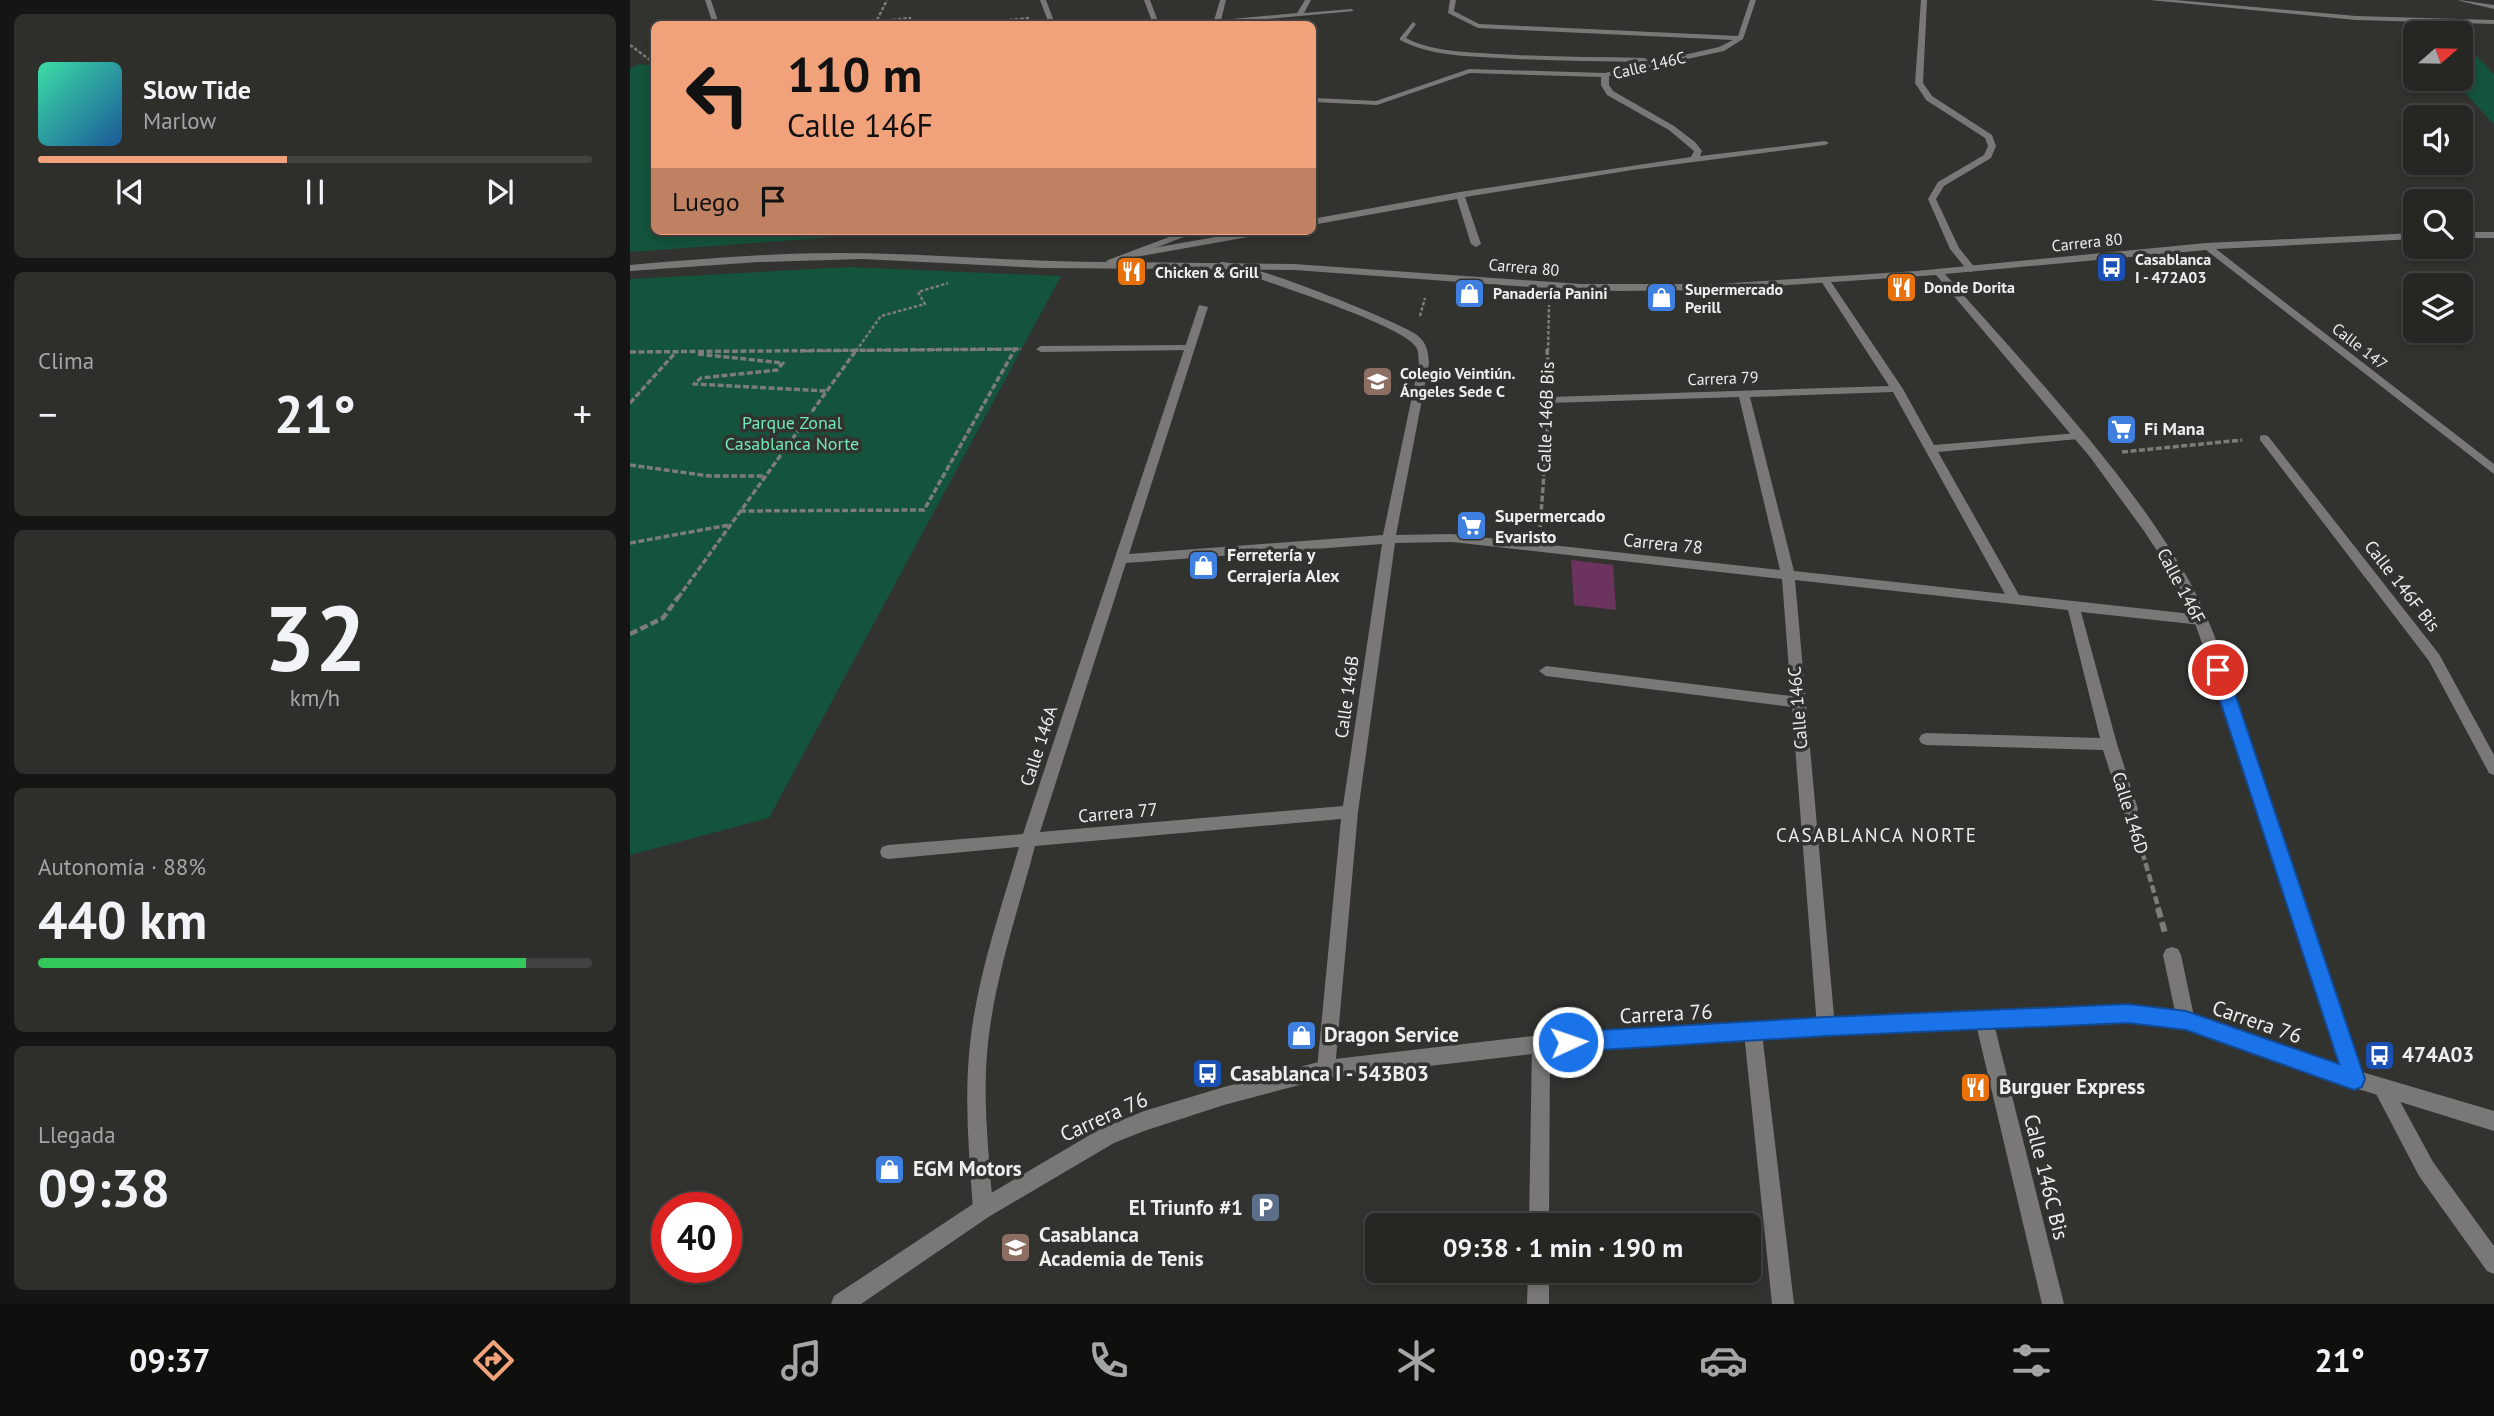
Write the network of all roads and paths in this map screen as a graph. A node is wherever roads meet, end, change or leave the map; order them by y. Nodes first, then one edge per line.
1 (708, 0) edge
2 (887, 0) edge
3 (1043, 0) edge
4 (1147, 0) edge
5 (1223, 0) edge
6 (1308, 0) edge
7 (1453, 0) edge
8 (1753, 0) edge
9 (1924, 0) edge
10 (2153, 0) edge
11 (2462, 0) edge
12 (2494, 7) edge
13 (1351, 11) dead end
14 (1299, 15) junction
15 (1047, 16) junction
16 (877, 20) junction
17 (715, 21) edge
18 (871, 21) edge
19 (909, 21) edge
20 (1000, 21) edge
21 (1050, 21) edge
22 (1155, 21) edge
23 (1217, 21) edge
24 (1237, 21) edge
25 (2494, 22) edge
26 (1413, 24) dead end
27 (1741, 38) junction
28 (630, 45) edge
29 (1664, 60) junction
30 (651, 61) edge
31 (1605, 75) junction
32 (1316, 100) dead end
33 (1825, 143) dead end
34 (1695, 158) junction
35 (1460, 195) junction
36 (1316, 221) edge
37 (1183, 235) edge
38 (1242, 235) edge
39 (2473, 235) edge
40 (2494, 235) edge
41 (2403, 236) edge
42 (1476, 244) dead end
43 (2206, 246) junction
44 (1130, 254) junction
45 (1219, 263) junction
46 (1103, 265) junction
47 (630, 268) edge
48 (1971, 269) junction
49 (1938, 272) junction
50 (1431, 276) junction
51 (1826, 281) junction
52 (955, 282) dead end
53 (1551, 285) junction
54 (1203, 307) dead end
55 (1414, 338) junction
56 (1189, 348) junction
57 (1015, 349) junction
58 (1041, 349) joint
59 (856, 350) junction
60 (676, 351) junction
61 (630, 352) edge
62 (1897, 389) junction
63 (826, 391) junction
64 (1743, 393) junction
65 (1550, 400) junction
66 (630, 403) edge
67 (2078, 436) junction
68 (2264, 438) joint
69 (1931, 449) junction
70 (2094, 454) junction
71 (630, 466) edge
72 (2494, 470) edge
73 (765, 476) junction
74 (739, 511) junction
75 (730, 525) junction
76 (1389, 539) junction
77 (630, 543) edge
78 (1539, 548) junction
79 (1120, 559) junction
80 (1788, 574) junction
81 (2015, 600) junction
82 (2073, 605) junction
83 (2201, 620) junction
84 (630, 634) edge
85 (1546, 671) dead end
86 (1797, 702) junction
87 (1926, 739) dead end
88 (2109, 744) junction
89 (2494, 769) edge
90 (2130, 809) joint
91 (1350, 812) junction
92 (1029, 840) junction
93 (888, 852) dead end
94 (2172, 955) joint
95 (1984, 1020) junction
96 (2186, 1021) junction
97 (1826, 1027) junction
98 (1753, 1032) junction
99 (1541, 1044) junction
100 (1326, 1069) junction
101 (2354, 1079) junction
102 (2382, 1088) junction
103 (2494, 1121) edge
104 (983, 1209) junction
105 (1539, 1213) edge
106 (2494, 1264) edge
107 (1539, 1283) edge
108 (842, 1304) edge
109 (1538, 1304) edge
110 (1783, 1304) edge
111 (2053, 1304) edge

1 - 17 street
2 - 16 path
3 - 15 street
4 - 22 street
5 - 23 street
6 - 14 street
7 - 27 street
8 - 27 street
9 - 48 street
10 - 25 street
11 - 12 street
13 - 14 street
14 - 24 street
15 - 20 path
15 - 21 street
16 - 18 path
16 - 19 path
26 - 29 street
27 - 29 street, Calle 146C
28 - 30 path
29 - 31 street, Calle 146C
31 - 32 street
31 - 34 street, Calle 146C
33 - 34 street
34 - 35 street
35 - 36 street
35 - 42 street
37 - 44 street
38 - 44 street
39 - 40 street
41 - 43 street, Carrera 80
43 - 48 street, Carrera 80
43 - 72 street, Calle 147
44 - 46 street
45 - 46 street, Carrera 80
45 - 50 street, Carrera 80
45 - 55 street
46 - 47 street, Carrera 80
48 - 49 street, Carrera 80
49 - 51 street, Carrera 80
49 - 67 street, Calle 146F
50 - 53 street, Carrera 80
50 - 55 path
51 - 53 street, Carrera 80
51 - 62 street
52 - 59 path
53 - 65 path, Calle 146B Bis
54 - 56 street, Calle 146A
55 - 76 street, Calle 146B
56 - 58 street
56 - 79 street, Calle 146A
57 - 58 path
57 - 59 path
57 - 74 path
59 - 60 path
59 - 63 path
60 - 61 path
60 - 63 path
60 - 66 path
62 - 64 street, Carrera 79
62 - 69 street
63 - 73 path
64 - 65 street, Carrera 79
64 - 80 street, Calle 146C
65 - 78 path, Calle 146B Bis
67 - 69 street
67 - 70 street, Calle 146F
68 - 70 path
68 - 89 street, Calle 146F Bis
69 - 81 street
70 - 83 street, Calle 146F
71 - 73 path
73 - 74 path
74 - 75 path
75 - 77 path
75 - 84 path
76 - 78 street, Carrera 78
76 - 79 street, Carrera 78
76 - 91 street, Calle 146B
78 - 80 street, Carrera 78
79 - 92 street, Calle 146A
80 - 81 street, Carrera 78
80 - 86 street, Calle 146C
81 - 82 street, Carrera 78
82 - 83 street, Carrera 78
82 - 88 street, Calle 146D
83 - 101 street, Calle 146F
85 - 86 street
86 - 97 street, Calle 146C
87 - 88 street
88 - 90 street, Calle 146D
90 - 94 path, Calle 146D
91 - 92 street, Carrera 77
91 - 100 street, Calle 146B
92 - 93 street, Carrera 77
92 - 104 street, Calle 146A
94 - 96 street
95 - 96 street, Carrera 76
95 - 97 street, Carrera 76
95 - 111 street, Calle 146C Bis
96 - 101 street, Carrera 76
97 - 98 street, Carrera 76
98 - 99 street, Carrera 76
98 - 110 street
99 - 100 street, Carrera 76
99 - 105 street
100 - 104 street, Carrera 76
101 - 102 street, Carrera 76
102 - 103 street, Carrera 76
102 - 106 street
104 - 108 street, Carrera 76
107 - 109 street

